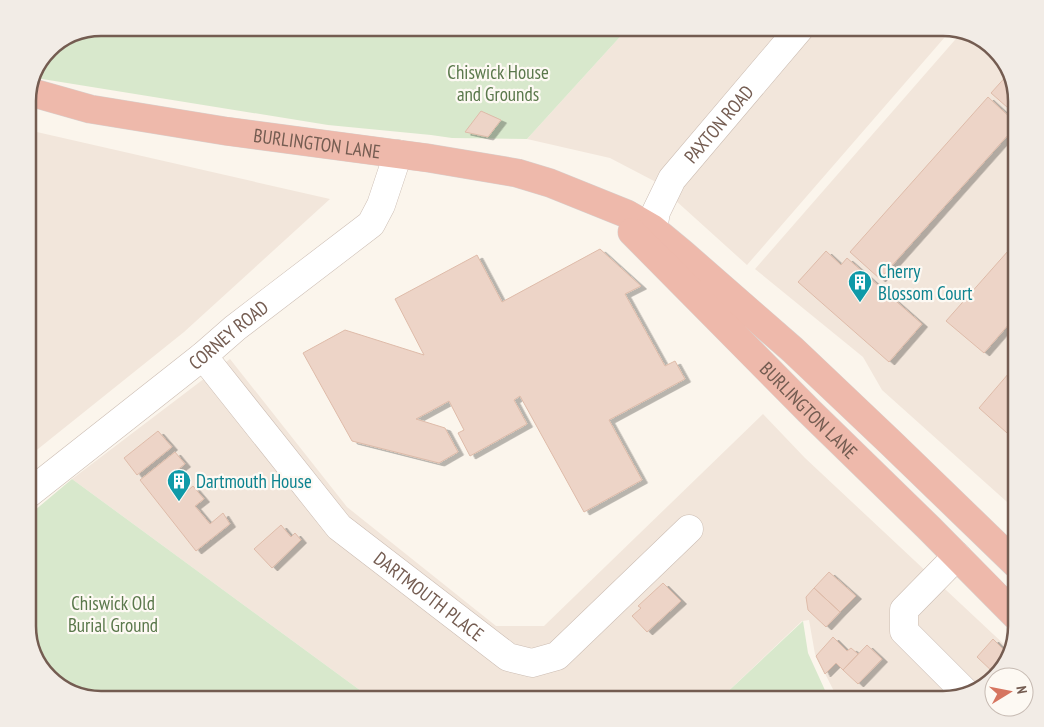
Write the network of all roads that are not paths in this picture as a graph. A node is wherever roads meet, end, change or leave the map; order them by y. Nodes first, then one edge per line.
1 (793, 36) edge
2 (37, 94) edge
3 (398, 154) junction
4 (602, 203) junction
5 (653, 229) junction
6 (752, 314) junction
7 (203, 356) junction
8 (36, 488) edge
9 (689, 530) dead end
10 (957, 556) junction
11 (1008, 556) edge
12 (1008, 583) edge
13 (1008, 608) edge
14 (961, 688) edge

1 - 5 street, PAXTON ROAD
2 - 3 highway, BURLINGTON LANE
3 - 4 highway, BURLINGTON LANE
3 - 7 street, CORNEY ROAD
4 - 5 highway, BURLINGTON LANE
4 - 10 highway, BURLINGTON LANE
5 - 6 highway, BURLINGTON LANE
6 - 11 highway, BURLINGTON LANE
6 - 12 highway
7 - 8 street, CORNEY ROAD
7 - 9 street, DARTMOUTH PLACE
10 - 13 highway, BURLINGTON LANE
10 - 14 street

